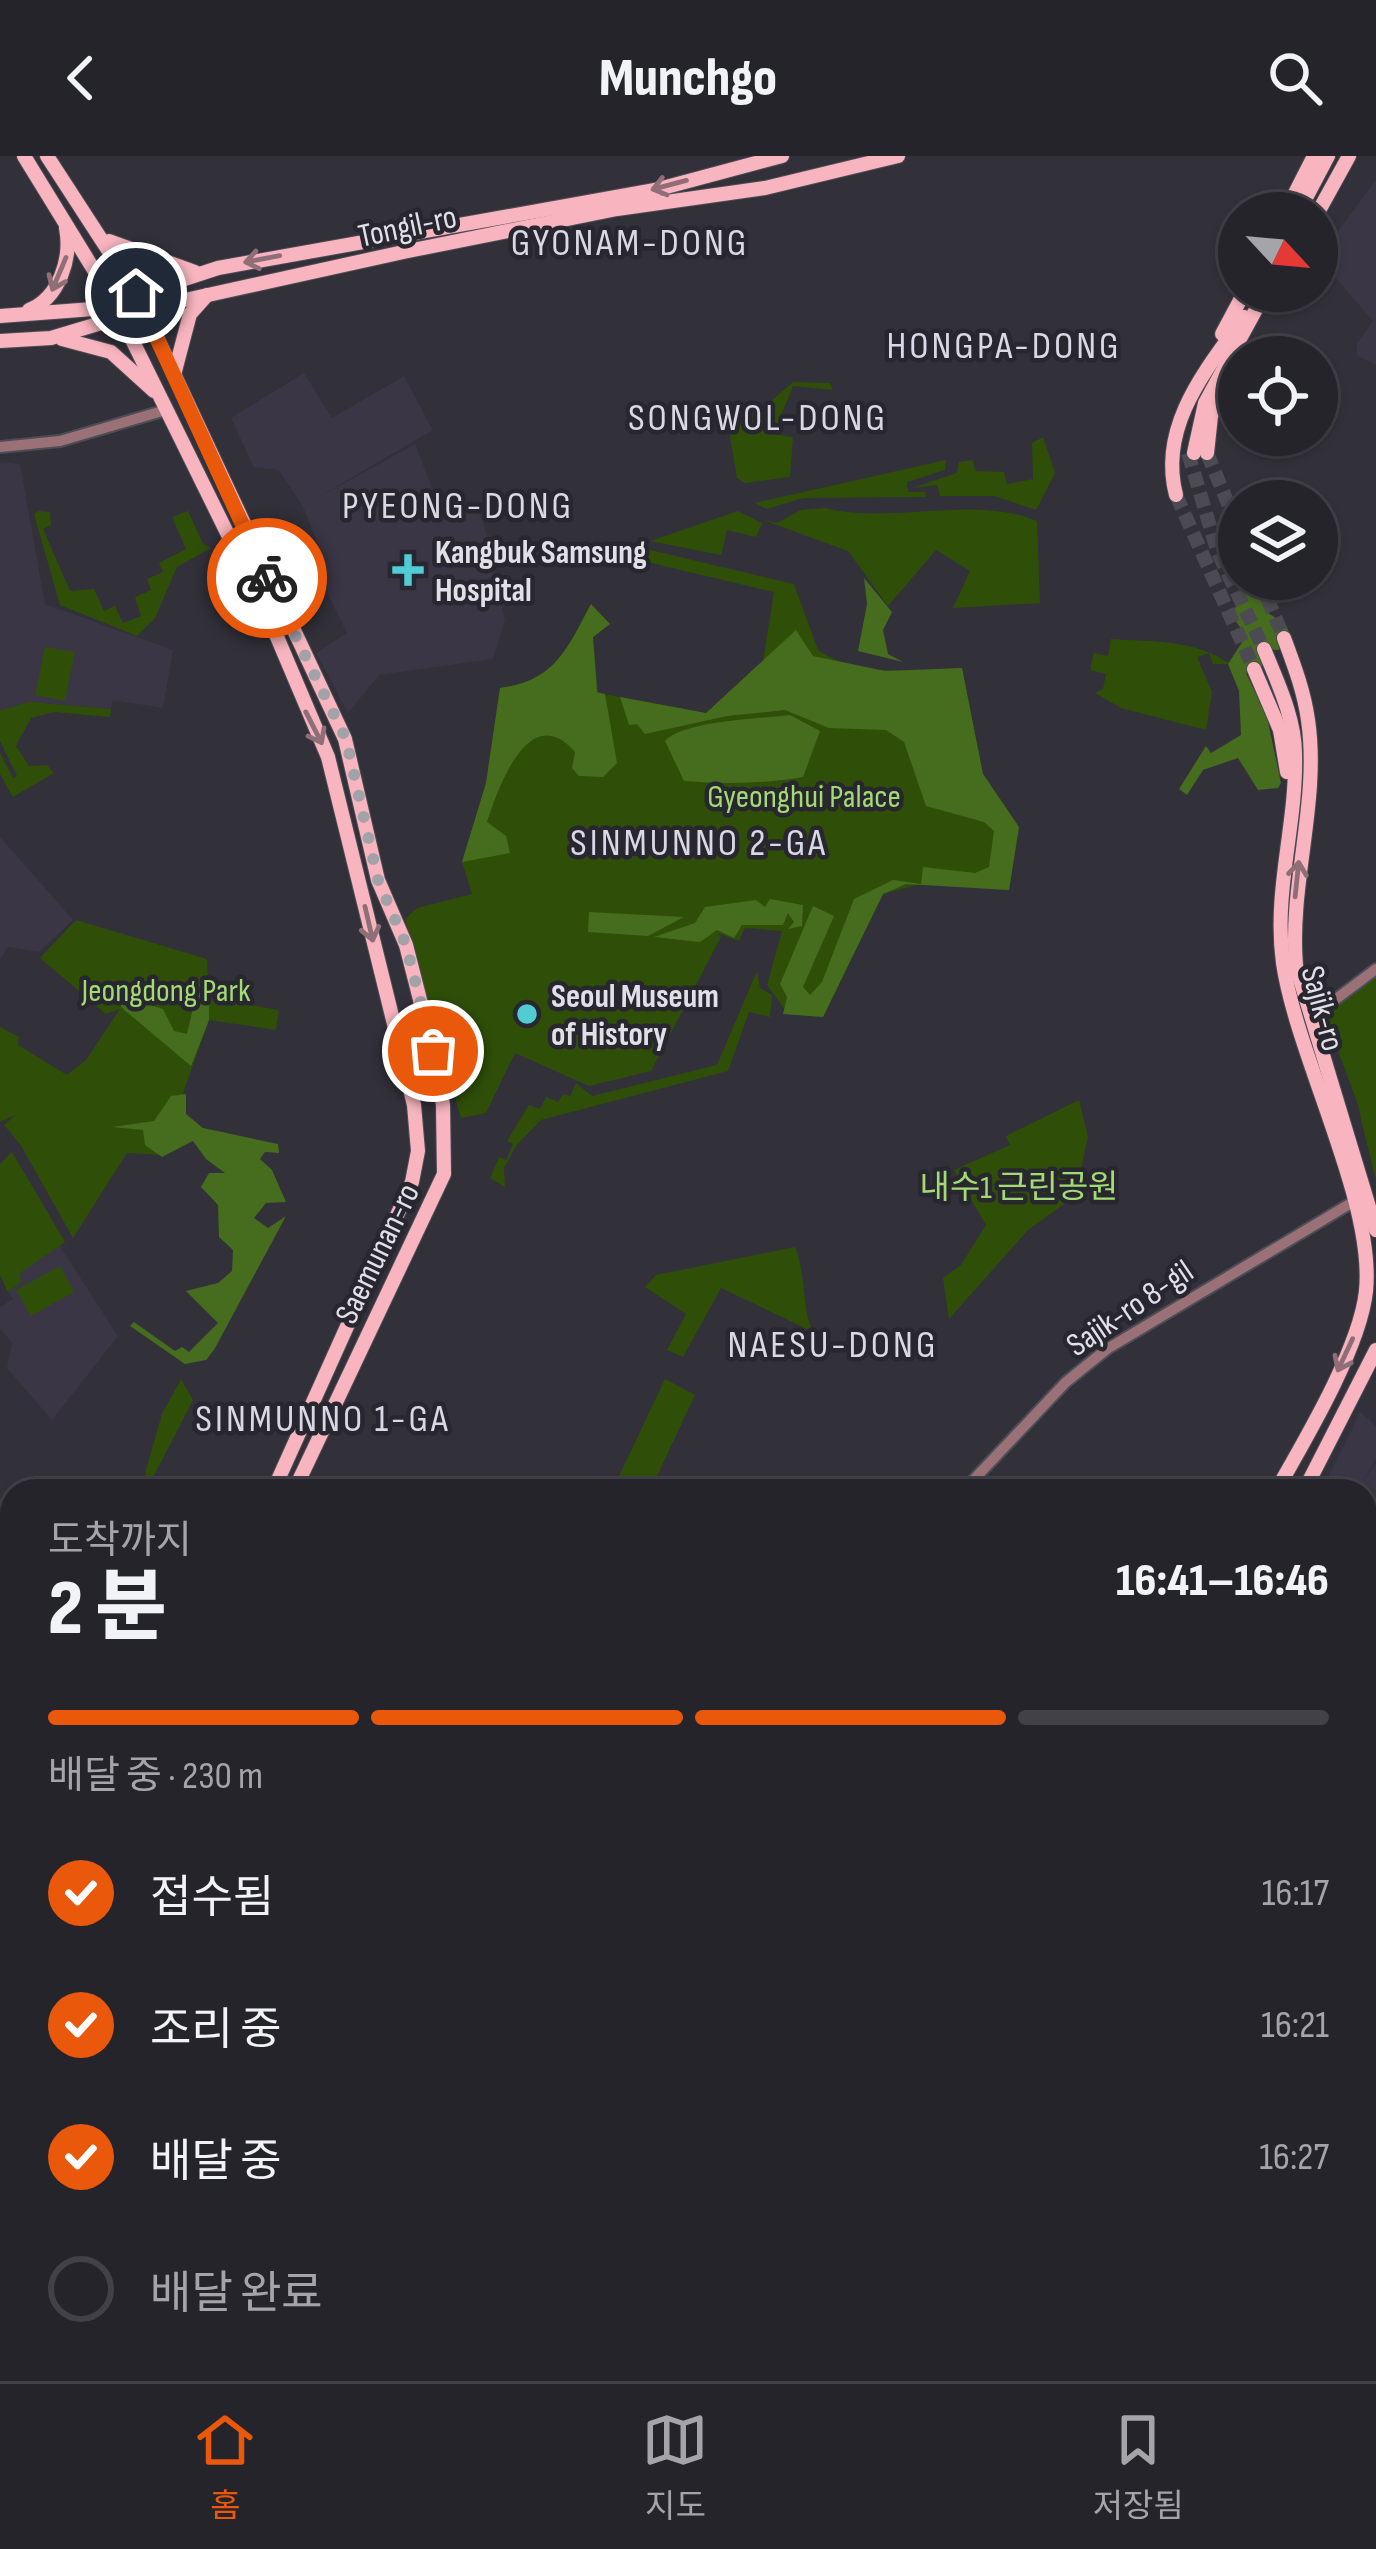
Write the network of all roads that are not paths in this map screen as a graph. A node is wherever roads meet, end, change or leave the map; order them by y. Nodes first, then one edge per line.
1 (24, 156) edge
2 (47, 156) edge
3 (782, 156) edge
4 (898, 156) edge
5 (1314, 156) edge
6 (1328, 156) edge
7 (1338, 156) edge
8 (1349, 156) edge
9 (1296, 192) edge
10 (1314, 192) edge
11 (1317, 192) edge
12 (1321, 192) edge
13 (63, 218) junction
14 (105, 239) junction
15 (198, 273) junction
16 (136, 293) junction
17 (206, 295) junction
18 (113, 301) junction
19 (145, 311) junction
20 (1233, 312) edge
21 (21, 313) junction
22 (1249, 314) junction
23 (0, 316) edge
24 (121, 320) junction
25 (1238, 336) edge
26 (1242, 336) edge
27 (51, 338) junction
28 (0, 340) edge
29 (175, 371) junction
30 (1218, 377) edge
31 (1197, 382) junction
32 (158, 394) junction
33 (1218, 400) edge
34 (166, 410) junction
35 (0, 447) edge
36 (1176, 495) tunnel mouth
37 (1284, 638) tunnel mouth
38 (1254, 669) tunnel mouth
39 (1307, 793) junction
40 (1291, 801) junction
41 (1376, 969) edge
42 (1312, 1017) junction
43 (1360, 1198) junction
44 (1374, 1215) edge
45 (1376, 1230) edge
46 (1376, 1350) edge
47 (278, 1479) edge
48 (300, 1479) edge
49 (974, 1479) edge
50 (1282, 1479) edge
51 (1310, 1479) edge

1 - 13 main road, Saemunan-ro
2 - 14 main road, Saemunan-ro
3 -> 15 main road, Tongil-ro
4 - 17 main road, Tongil-ro
5 - 9 main road
6 - 10 main road
7 - 11 main road
8 - 12 main road
13 - 18 main road, Saemunan-ro
13 -> 21 main road
14 - 15 main road
14 - 16 main road, Saemunan-ro
15 - 16 main road, Tongil-ro
16 - 18 main road, Tongil-ro
16 - 19 main road, Saemunan-ro
17 - 19 main road, Tongil-ro
17 - 29 main road
18 - 21 main road, Tongil-ro
18 - 24 main road, Saemunan-ro
19 - 24 main road, Tongil-ro
19 - 29 main road, Saemunan-ro
20 - 31 main road
21 - 23 main road, Tongil-ro
22 - 25 main road
22 - 26 main road
22 - 31 main road
24 - 27 main road, Tongil-ro
24 - 32 main road, Saemunan-ro
27 - 28 main road, Tongil-ro
27 - 32 main road
29 - 48 main road, Saemunan-ro
30 - 33 main road
31 - 36 main road
32 - 34 main road, Saemunan-ro
34 - 35 street
34 -> 47 main road, Saemunan-ro
37 - 39 main road, Sajik-ro
38 - 40 main road, Sajik-ro
39 - 40 main road, Sajik-ro
42 -> 39 main road, Sajik-ro
40 - 43 main road, Sajik-ro
41 - 42 street
42 - 43 main road, Sajik-ro
43 - 44 main road, Sajik-ro
43 - 49 street, Sajik-ro 8-gil
43 -> 50 main road, Sajik-ro
44 - 45 main road, Sajik-ro
46 - 51 main road

